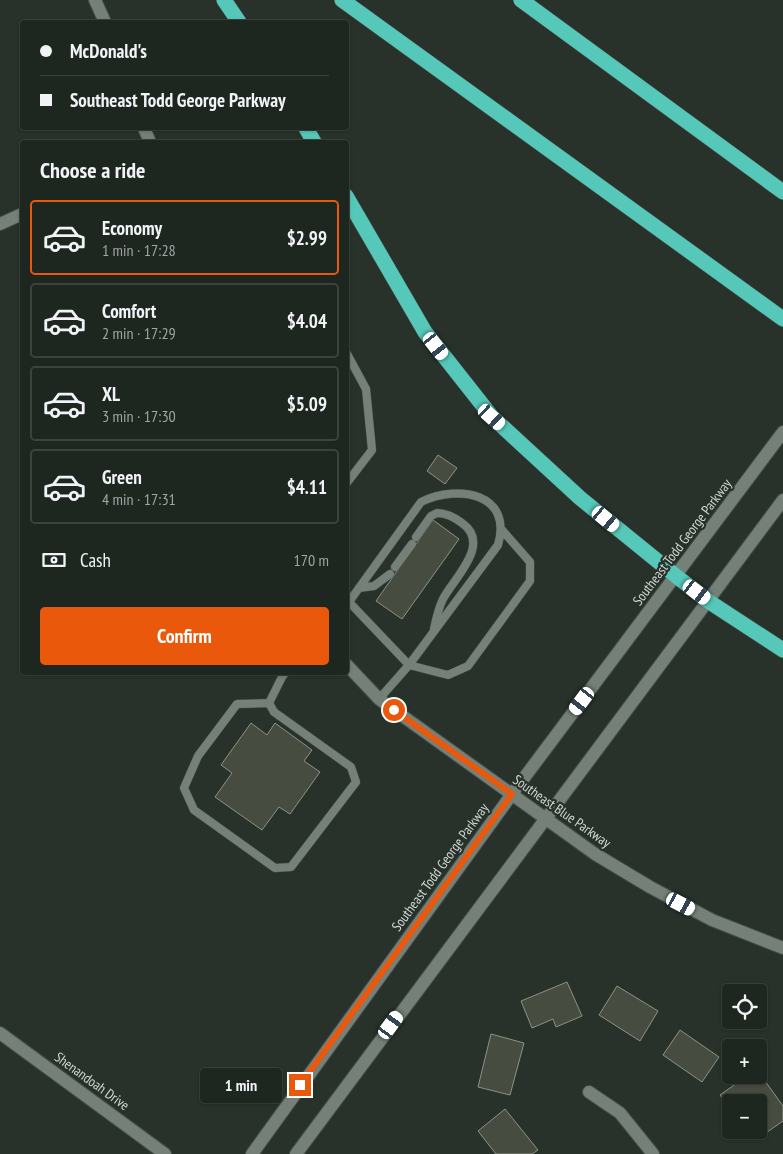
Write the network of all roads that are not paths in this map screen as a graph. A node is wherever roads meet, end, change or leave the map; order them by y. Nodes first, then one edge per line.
1 (95, 0) edge
2 (224, 0) edge
3 (342, 0) edge
4 (521, 0) edge
5 (104, 20) edge
6 (238, 20) edge
7 (783, 192) edge
8 (349, 201) edge
9 (20, 215) edge
10 (0, 224) edge
11 (783, 319) edge
12 (349, 358) edge
13 (783, 432) edge
14 (349, 480) edge
15 (783, 500) edge
16 (502, 530) junction
17 (676, 576) junction
18 (359, 588) junction
19 (708, 600) junction
20 (349, 603) edge
21 (349, 605) edge
22 (434, 631) junction
23 (783, 650) edge
24 (409, 665) junction
25 (349, 667) edge
26 (284, 675) edge
27 (379, 700) junction
28 (269, 703) junction
29 (512, 794) junction
30 (545, 817) junction
31 (783, 948) edge
32 (0, 1033) edge
33 (590, 1092) dead end
34 (166, 1154) edge
35 (252, 1154) edge
36 (296, 1154) edge
37 (653, 1154) edge

1 - 5 main road
2 - 6 highway
3 - 11 highway
4 - 7 highway
8 - 17 highway
9 - 10 main road
12 - 14 lane
13 - 17 main road, Southeast Todd George Parkway
15 - 19 main road
16 - 18 lane
16 - 22 lane
16 - 24 lane
17 - 19 highway
17 - 29 main road, Southeast Todd George Parkway
18 - 20 lane
18 - 22 lane
19 - 23 highway
19 - 30 main road
21 - 24 lane
22 - 24 lane
24 - 27 lane
25 - 27 main road, Southeast Blue Parkway
26 - 28 lane
27 - 29 main road, Southeast Blue Parkway
28 - 28 lane
29 - 30 main road, Southeast Blue Parkway
29 - 35 main road, Southeast Todd George Parkway
30 - 31 main road, Southeast Blue Parkway
30 - 36 main road
32 - 34 main road, Shenandoah Drive
33 - 37 main road

